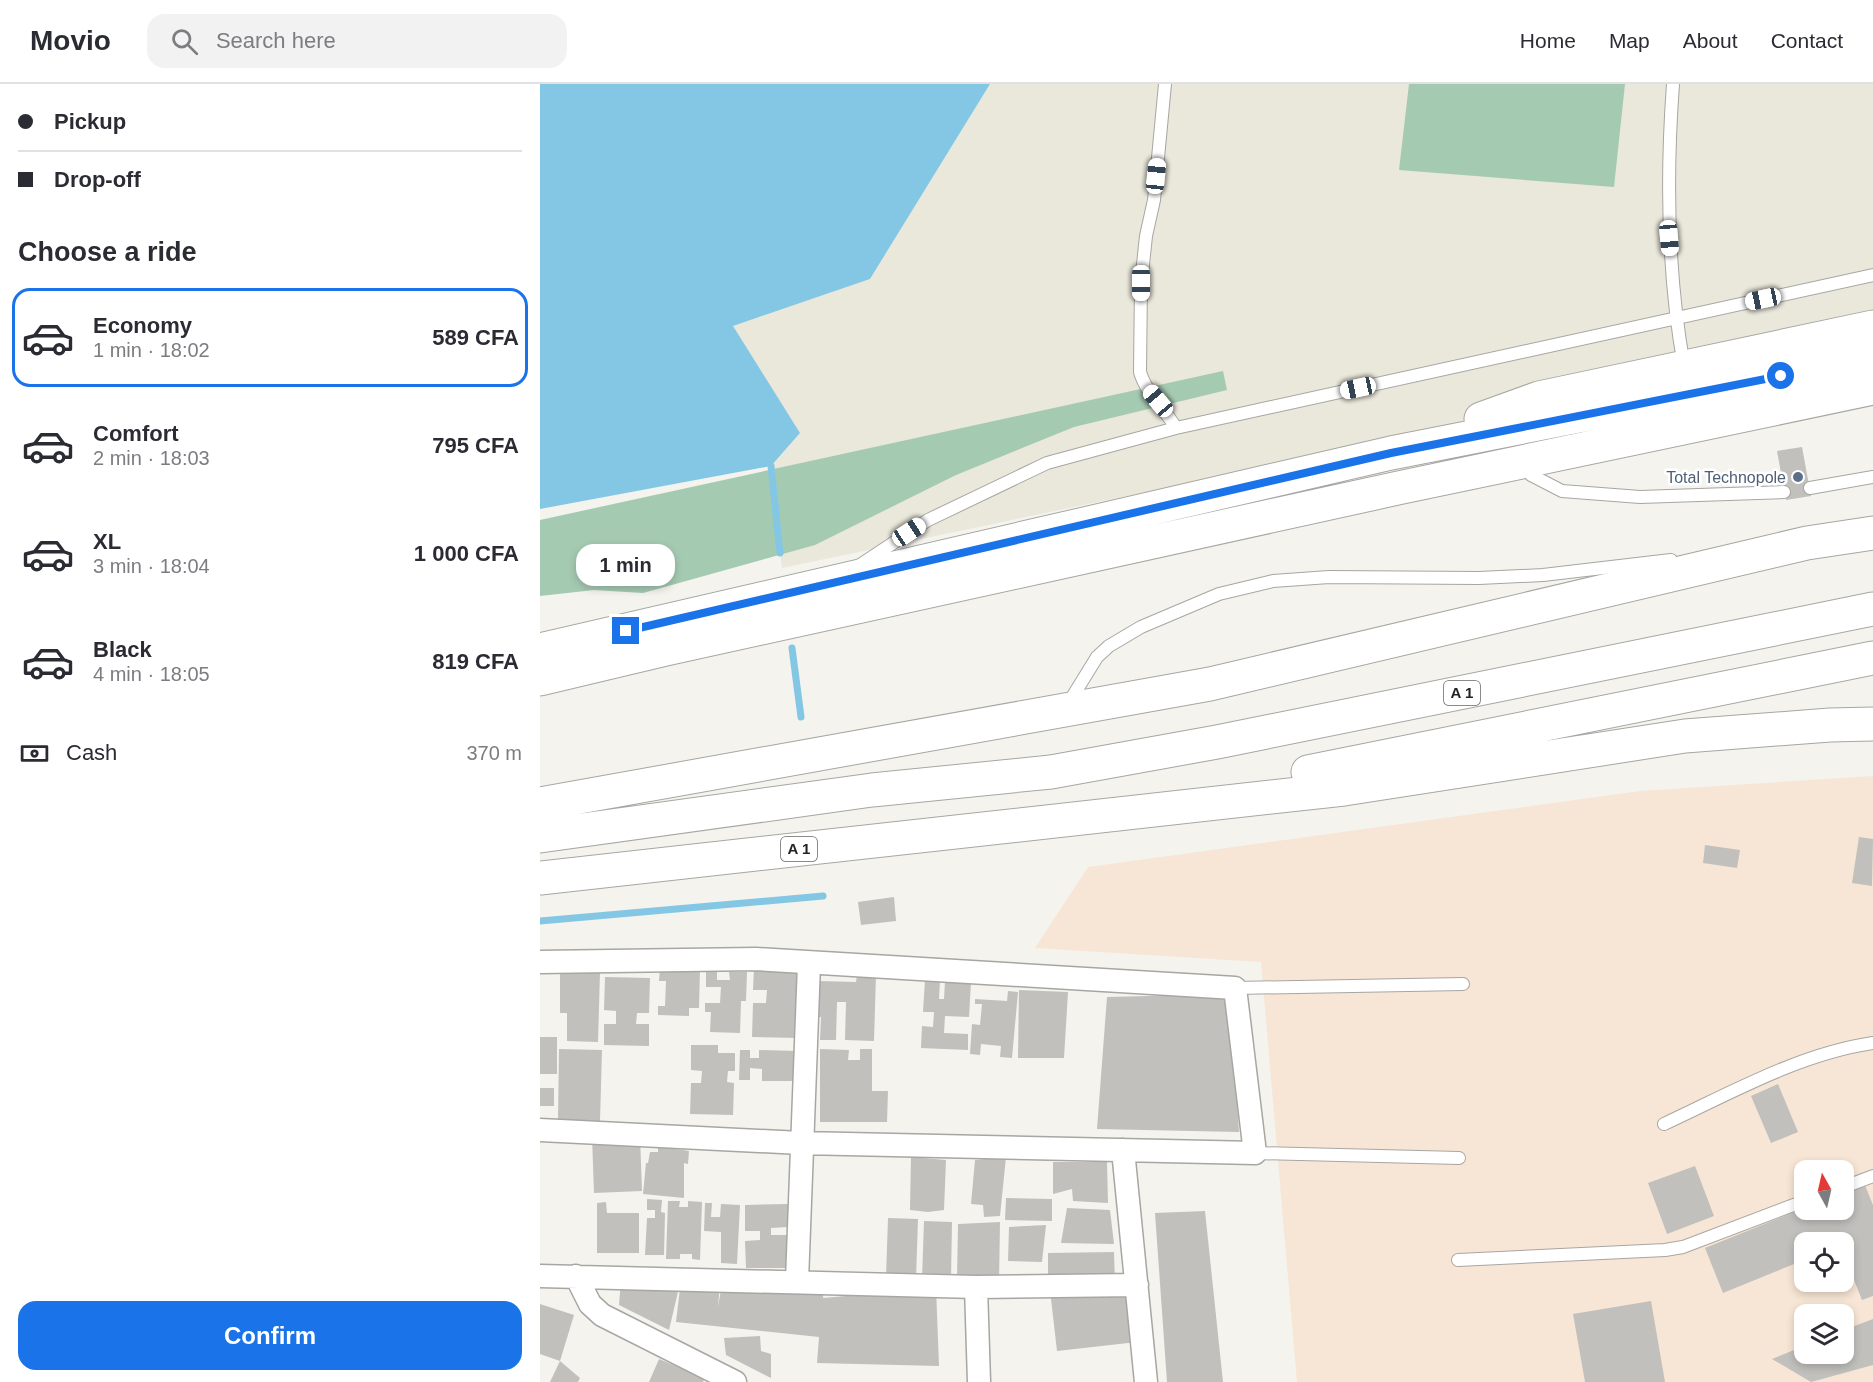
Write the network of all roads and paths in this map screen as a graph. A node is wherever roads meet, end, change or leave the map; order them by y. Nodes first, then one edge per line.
1 (1165, 84) edge
2 (1673, 84) edge
3 (1873, 275) edge
4 (1675, 318) junction
5 (1873, 327) edge
6 (1873, 358) edge
7 (1684, 366) junction
8 (1873, 388) edge
9 (1873, 410) edge
10 (1176, 428) junction
11 (1391, 453) junction
12 (1531, 476) junction
13 (1873, 477) edge
14 (1810, 488) dead end
15 (1398, 489) junction
16 (1784, 492) dead end
17 (1873, 533) edge
18 (1807, 543) junction
19 (831, 584) junction
20 (1873, 609) edge
21 (540, 650) edge
22 (1873, 658) edge
23 (540, 679) edge
24 (1063, 712) junction
25 (1873, 724) edge
26 (540, 804) edge
27 (1059, 820) junction
28 (540, 836) edge
29 (540, 878) edge
30 (540, 962) edge
31 (809, 964) junction
32 (1463, 984) dead end
33 (1235, 988) junction
34 (1873, 1043) edge
35 (1664, 1124) dead end
36 (540, 1132) edge
37 (801, 1143) junction
38 (1123, 1150) junction
39 (1255, 1153) junction
40 (1459, 1158) dead end
41 (1873, 1176) edge
42 (1854, 1183) edge
43 (1794, 1205) edge
44 (1458, 1260) dead end
45 (540, 1276) edge
46 (576, 1276) junction
47 (797, 1281) junction
48 (1137, 1285) junction
49 (976, 1287) junction
50 (735, 1382) edge
51 (979, 1382) edge
52 (1146, 1382) edge

1 - 10 lane
2 - 4 lane
3 - 4 lane
4 - 7 lane
4 - 10 lane
5 - 7 highway
6 - 11 highway
7 - 11 highway
8 - 15 highway
9 - 12 highway
10 - 19 lane
11 - 19 highway
12 - 15 highway
12 - 16 lane
13 - 14 lane
15 - 23 highway
17 - 18 highway
18 - 24 highway
18 - 24 lane
19 - 21 highway
20 - 28 highway, A 1
22 - 27 highway, A 1
24 - 26 highway
25 - 27 highway
27 - 29 highway, A 1
30 - 31 street
31 - 33 street
31 - 37 street
32 - 33 lane
33 - 39 street
34 - 35 lane
36 - 37 street
37 - 38 street
37 - 47 street
38 - 39 street
38 - 48 street
39 - 40 lane
41 - 42 lane
43 - 44 lane
45 - 46 street
46 - 47 street
46 - 50 street
47 - 49 street
48 - 49 street
48 - 52 street
49 - 51 street

